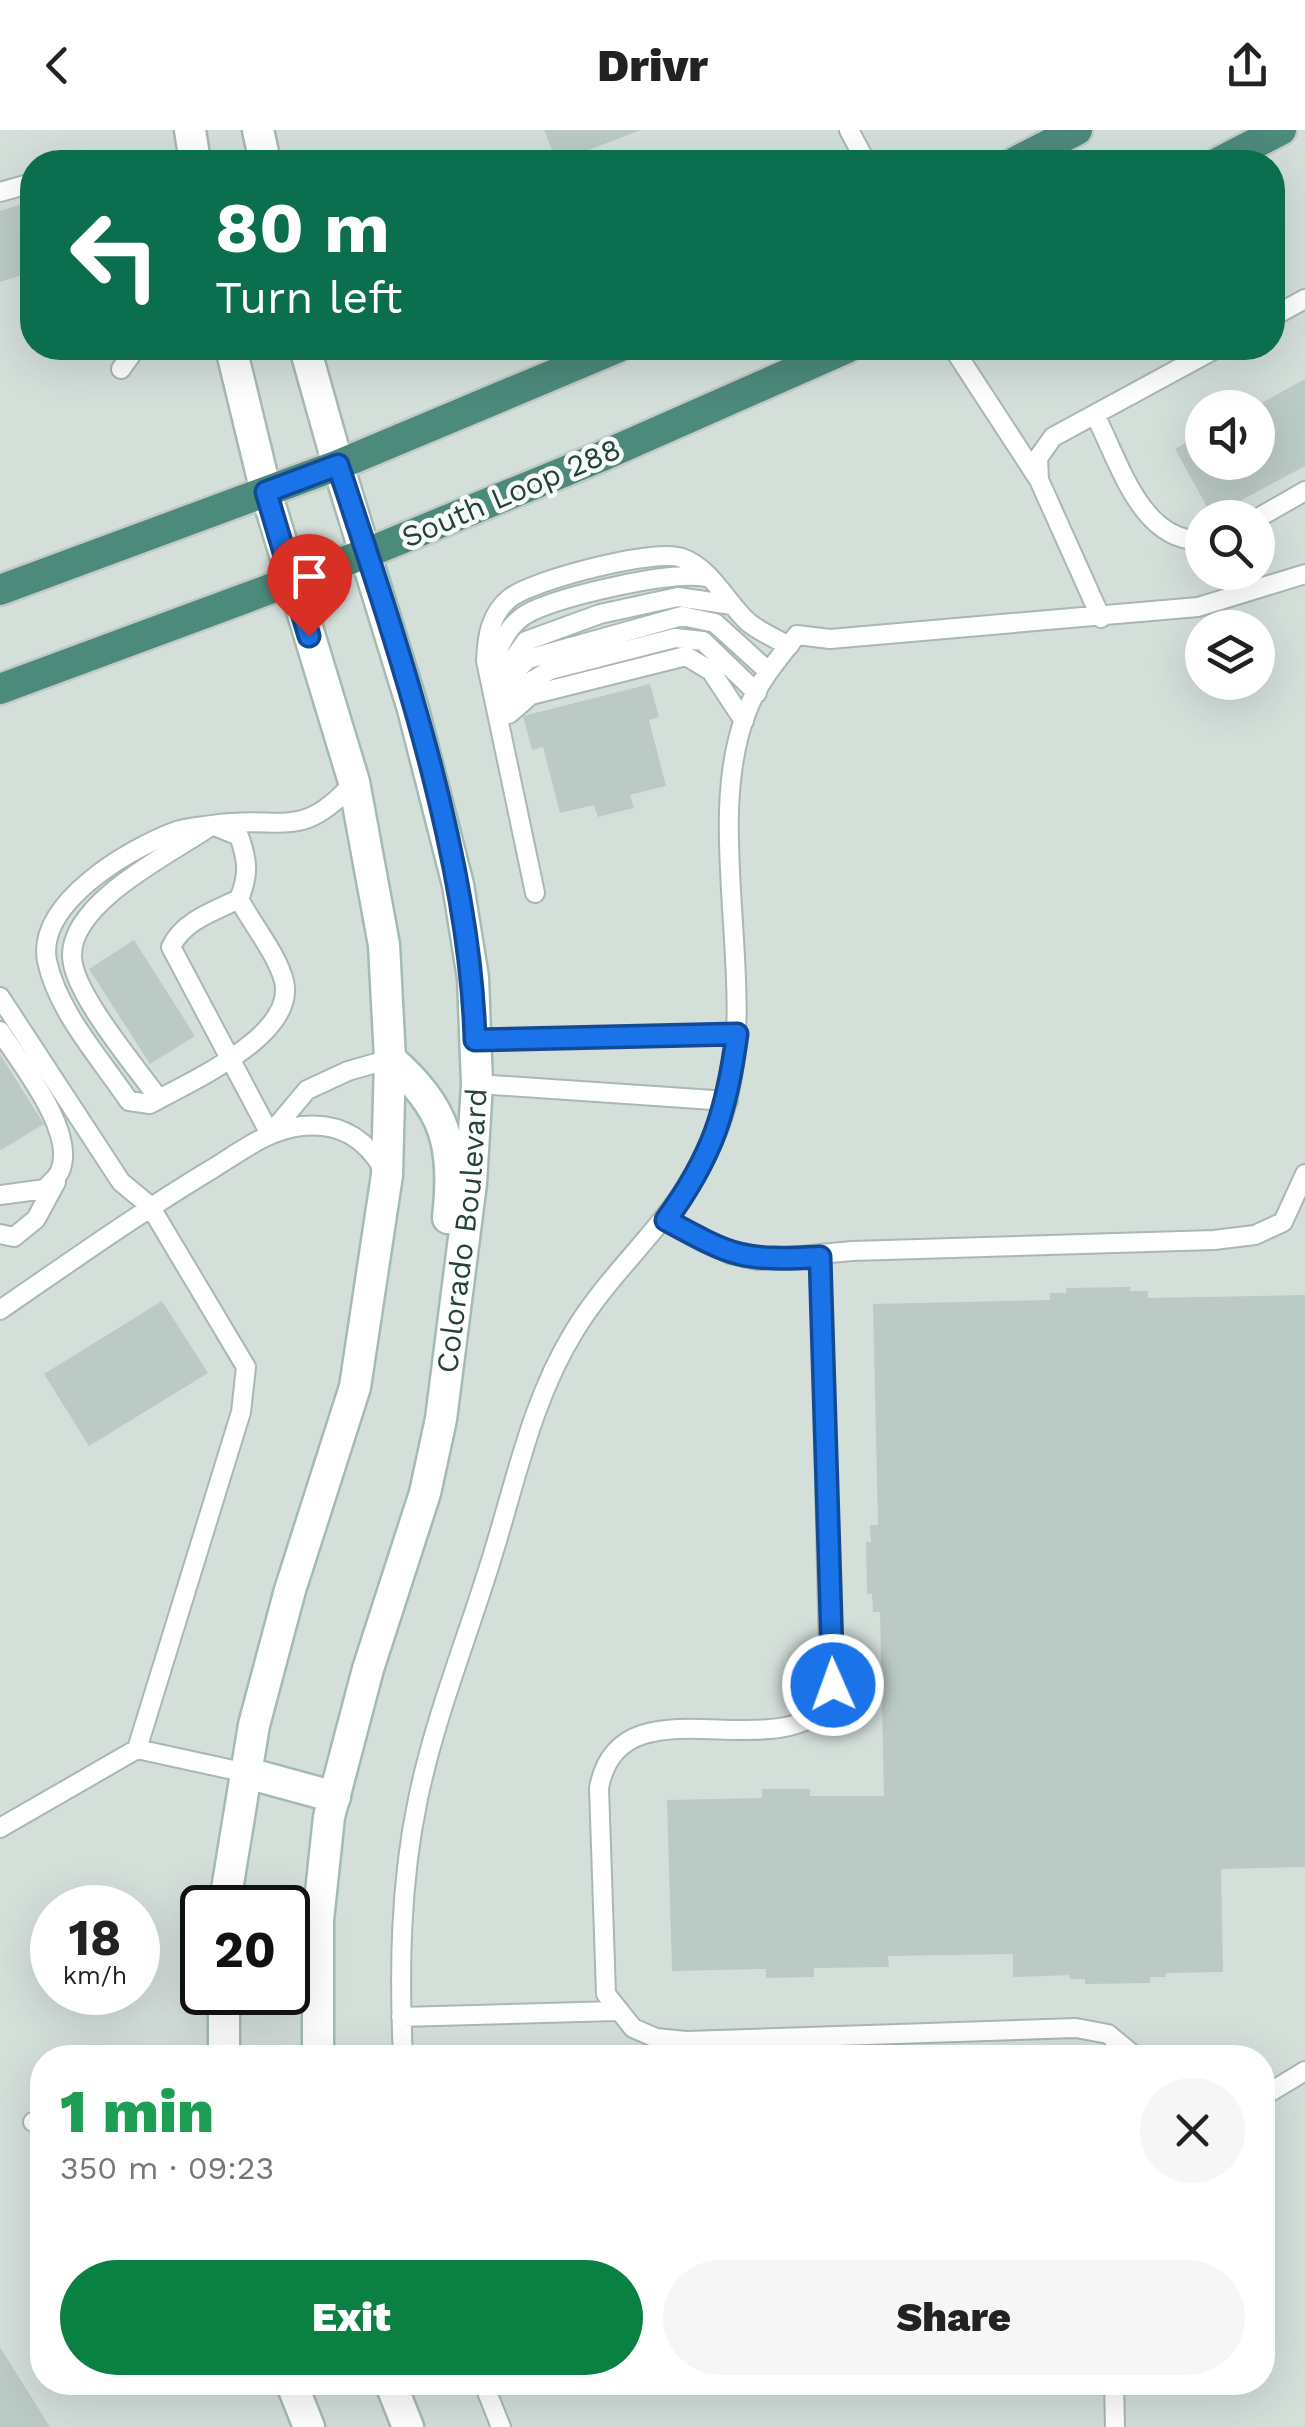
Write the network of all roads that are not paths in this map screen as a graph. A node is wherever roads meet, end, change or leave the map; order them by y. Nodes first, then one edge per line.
1 (1077, 130) edge
2 (1281, 130) edge
3 (1038, 150) edge
4 (1243, 150) edge
5 (127, 360) edge
6 (234, 360) edge
7 (308, 360) edge
8 (587, 360) edge
9 (820, 360) edge
10 (961, 360) edge
11 (1195, 360) edge
12 (121, 368) dead end
13 (1095, 415) junction
14 (338, 465) junction
15 (1039, 480) junction
16 (1305, 491) edge
17 (266, 492) junction
18 (1275, 508) edge
19 (1185, 539) edge
20 (367, 553) junction
21 (1305, 574) edge
22 (290, 580) junction
23 (0, 590) edge
24 (732, 604) junction
25 (1101, 618) junction
26 (789, 646) junction
27 (768, 671) junction
28 (0, 689) edge
29 (757, 693) junction
30 (497, 706) junction
31 (744, 722) junction
32 (354, 782) junction
33 (212, 825) junction
34 (535, 893) dead end
35 (239, 899) junction
36 (0, 997) edge
37 (0, 1031) edge
38 (737, 1034) junction
39 (475, 1040) junction
40 (230, 1058) junction
41 (390, 1059) junction
42 (477, 1084) junction
43 (159, 1099) junction
44 (728, 1101) junction
45 (270, 1134) junction
46 (61, 1171) junction
47 (1305, 1174) edge
48 (387, 1175) junction
49 (0, 1194) edge
50 (150, 1206) junction
51 (666, 1220) junction
52 (0, 1234) edge
53 (820, 1257) junction
54 (0, 1310) edge
55 (441, 1419) junction
56 (137, 1748) junction
57 (246, 1773) junction
58 (335, 1797) junction
59 (0, 1828) edge
60 (228, 1885) edge
61 (617, 2011) junction
62 (224, 2015) edge
63 (401, 2017) junction
64 (224, 2045) edge
65 (318, 2045) edge
66 (402, 2045) edge
67 (1121, 2045) edge
68 (1305, 2071) edge
69 (1275, 2089) edge
70 (296, 2395) edge
71 (395, 2395) edge
72 (487, 2395) edge
73 (1114, 2395) edge
74 (308, 2427) edge
75 (408, 2427) edge
76 (501, 2427) edge
77 (1115, 2427) edge

1 - 3 highway
2 - 4 highway
5 - 12 lane
6 - 17 main road
7 - 14 main road, Colorado Boulevard
8 - 14 highway
9 - 20 highway, South Loop 288
10 - 15 lane
11 - 13 lane
13 - 15 lane
13 - 19 lane
14 - 17 highway
14 - 20 main road, Colorado Boulevard
15 - 25 lane
16 - 18 lane
17 - 22 main road
17 - 23 highway
20 - 22 highway, South Loop 288
20 - 39 main road, Colorado Boulevard
21 - 25 lane
22 - 28 highway, South Loop 288
22 - 32 main road
24 - 26 lane
24 - 30 lane
24 - 30 lane
25 - 26 lane
26 - 27 lane
27 - 29 lane
27 - 30 lane
29 - 30 lane
29 - 31 lane
30 - 31 lane
30 - 34 lane
31 - 38 lane
32 - 33 lane
32 - 41 main road
33 - 35 lane
33 - 43 lane
33 - 43 lane
35 - 40 lane
35 - 40 lane
36 - 50 lane
37 - 46 lane
38 - 39 lane
38 - 44 lane
39 - 42 main road, Colorado Boulevard
40 - 43 lane
40 - 45 lane
41 - 45 lane
41 - 48 main road
41 - 55 main road
42 - 44 lane
42 - 55 main road, Colorado Boulevard
44 - 51 lane
45 - 48 lane
45 - 50 lane
46 - 49 lane
46 - 52 lane
47 - 53 lane
48 - 57 main road
50 - 54 lane
50 - 56 lane
51 - 53 lane
51 - 63 lane
53 - 61 lane
55 - 58 main road, Colorado Boulevard
56 - 57 lane
56 - 59 lane
57 - 58 main road
57 - 60 main road
58 - 65 main road, Colorado Boulevard
61 - 63 lane
61 - 67 lane
62 - 64 main road
63 - 66 lane
68 - 69 lane
70 - 74 main road
71 - 75 main road
72 - 76 lane
73 - 77 lane

